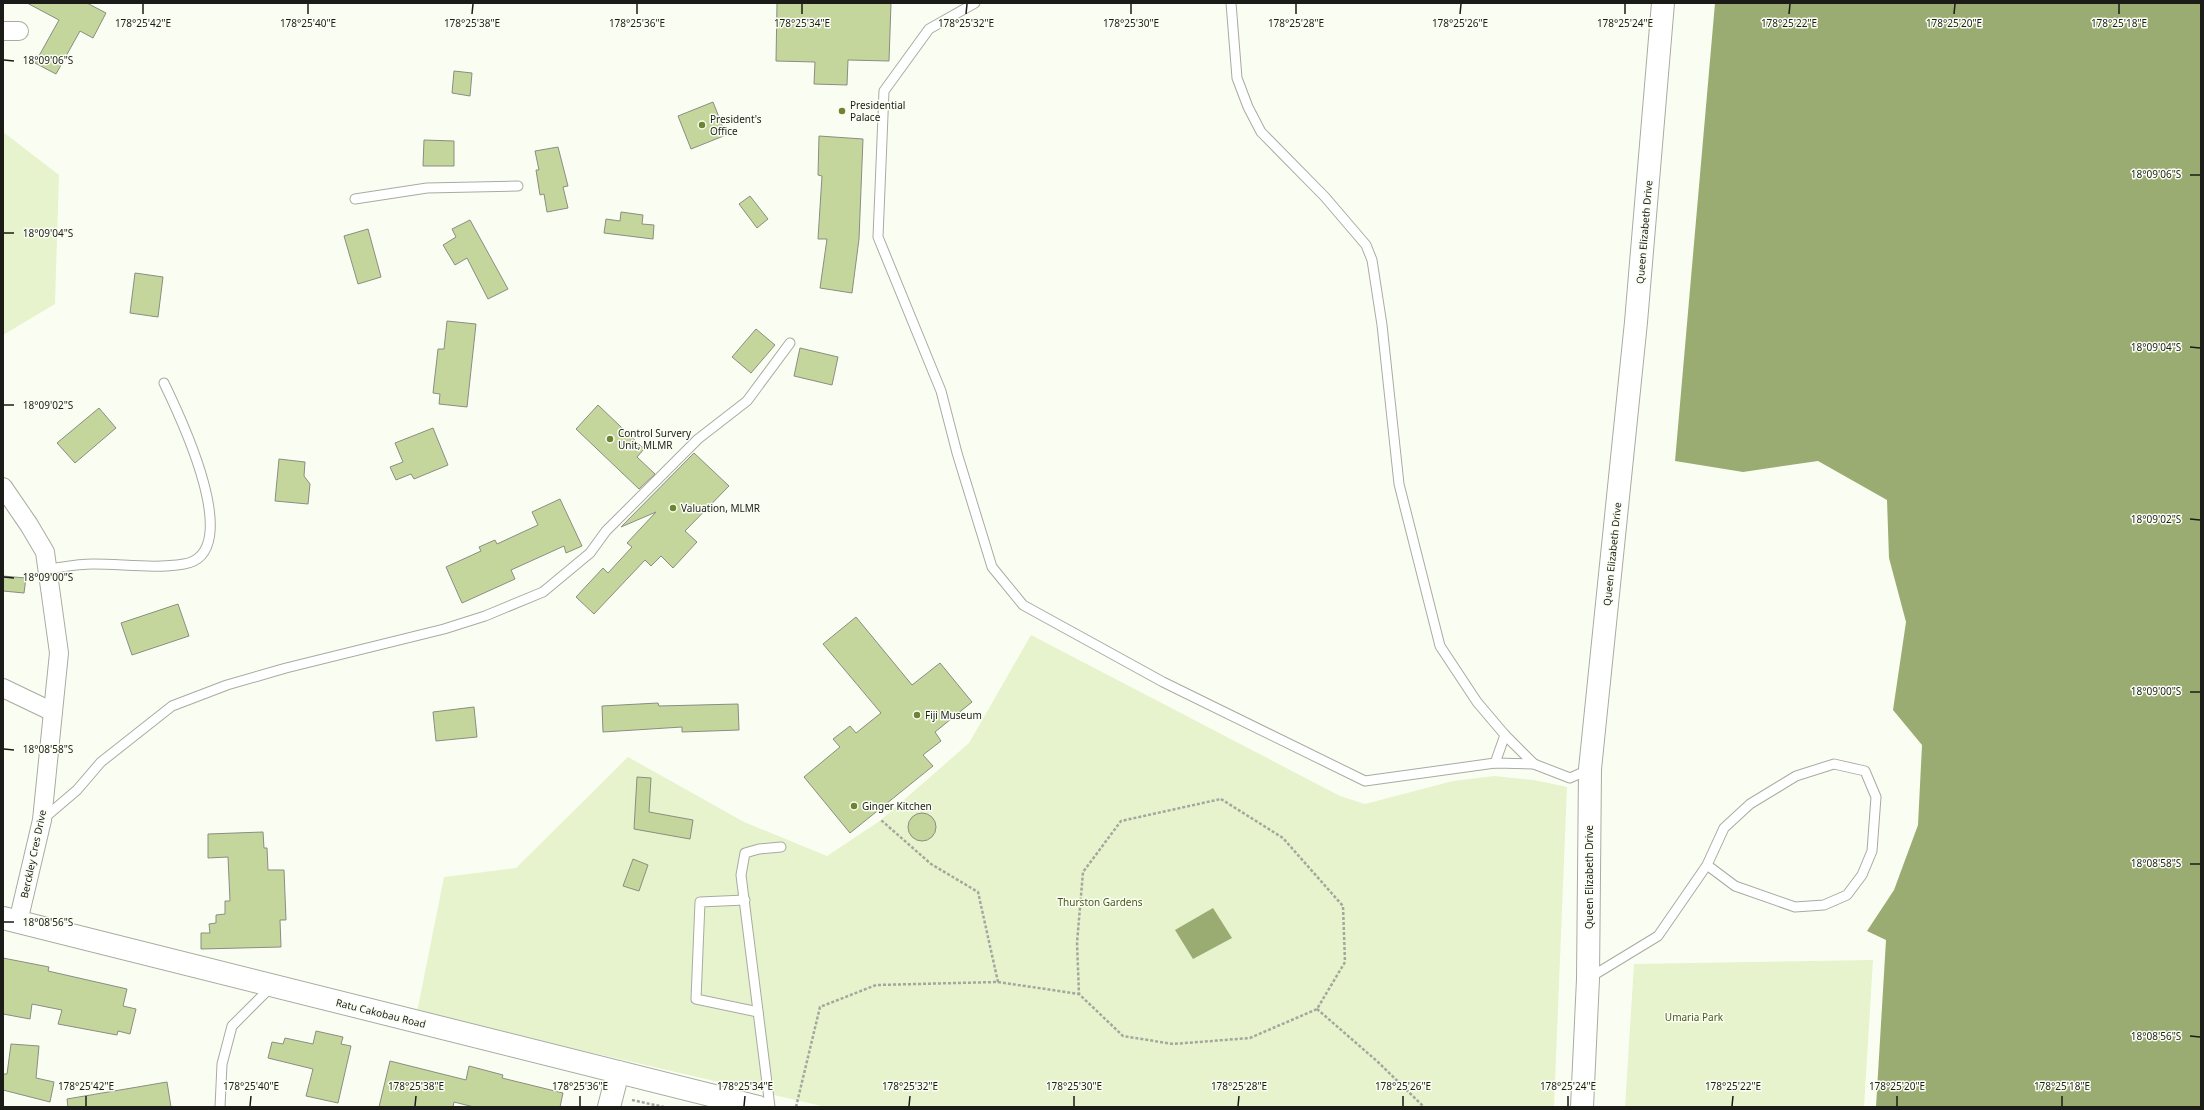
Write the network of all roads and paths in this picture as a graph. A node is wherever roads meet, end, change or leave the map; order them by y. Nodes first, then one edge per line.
1 (975, 3) edge
2 (1231, 3) edge
3 (1663, 3) edge
4 (518, 186) dead end
5 (355, 199) dead end
6 (790, 343) dead end
7 (164, 383) dead end
8 (3, 488) edge
9 (48, 568) junction
10 (3, 688) edge
11 (53, 712) junction
12 (1505, 735) junction
13 (1495, 763) junction
14 (1534, 764) junction
15 (1590, 769) junction
16 (42, 820) junction
17 (881, 820) dead end
18 (781, 847) dead end
19 (1707, 865) junction
20 (745, 900) junction
21 (11, 920) edge
22 (1588, 979) junction
23 (998, 982) junction
24 (272, 986) junction
25 (1079, 994) junction
26 (1317, 1009) junction
27 (758, 1012) junction
28 (618, 1072) junction
29 (619, 1105) edge
30 (220, 1107) edge
31 (664, 1107) edge
32 (758, 1107) edge
33 (770, 1107) edge
34 (796, 1107) edge
35 (1424, 1107) edge
36 (1582, 1107) edge

1 - 13 lane
2 - 12 lane
3 - 15 main road, Queen Elizabeth Drive
4 - 5 lane
6 - 16 lane
7 - 9 lane
8 - 9 street, Berckley Cres Drive
9 - 11 street, Berckley Cres Drive
10 - 11 street
11 - 16 street, Berckley Cres Drive
12 - 13 lane
12 - 14 lane
13 - 14 lane
14 - 15 lane
15 - 22 main road, Queen Elizabeth Drive
16 - 21 street, Berckley Cres Drive
17 - 23 path
18 - 20 lane
19 - 19 lane
19 - 22 lane
20 - 27 lane
20 - 27 lane
21 - 24 main road, Ratu Cakobau Road
22 - 36 main road, Queen Elizabeth Drive
23 - 25 path
23 - 34 path
24 - 28 main road, Ratu Cakobau Road
24 - 30 lane
25 - 26 path
25 - 26 path
26 - 35 path
27 - 33 lane
28 - 29 main road
28 - 32 main road, Ratu Cakobau Road
29 - 31 path

